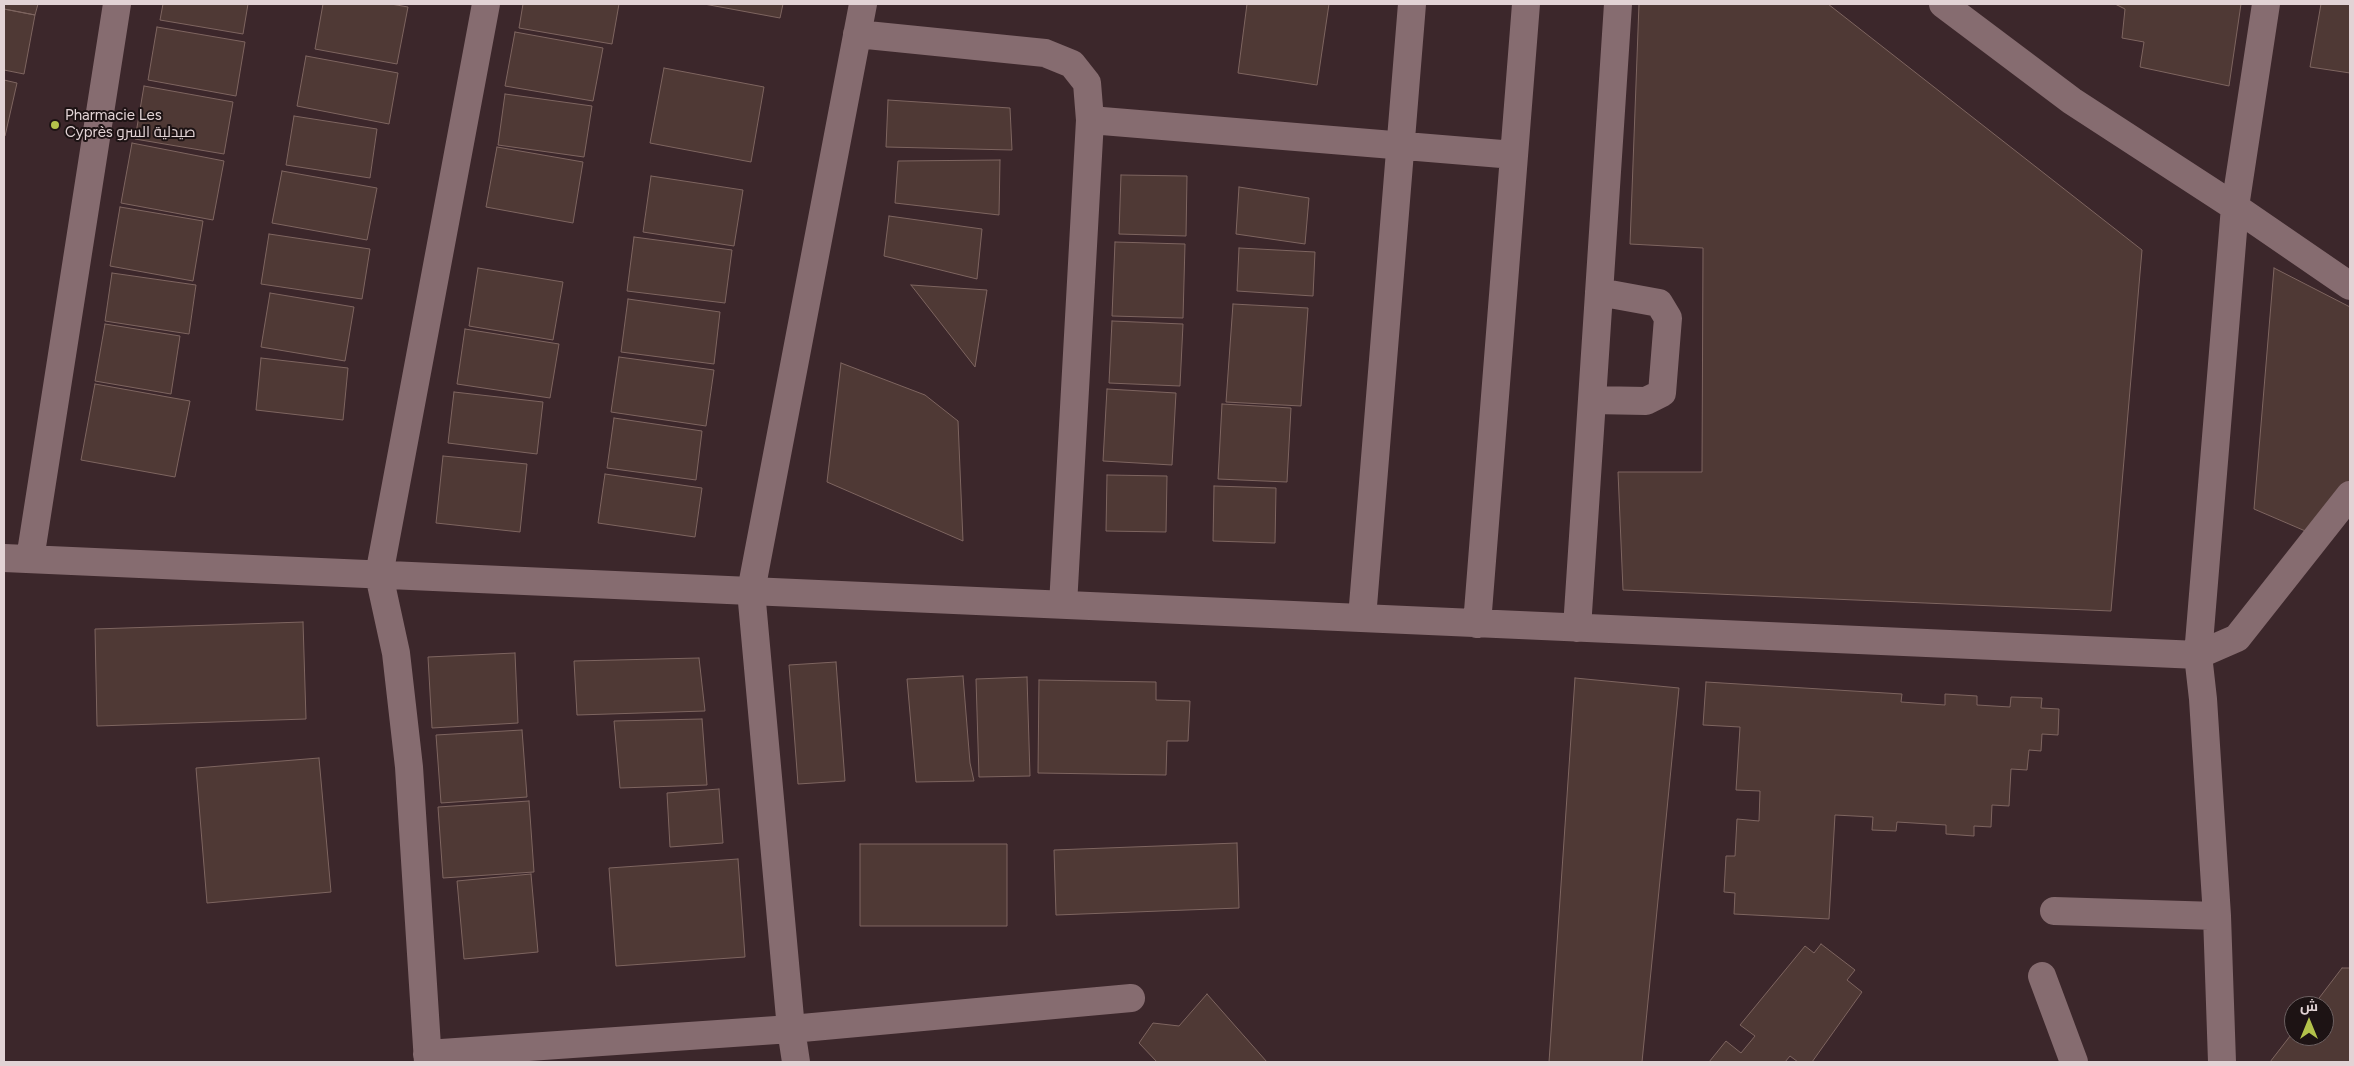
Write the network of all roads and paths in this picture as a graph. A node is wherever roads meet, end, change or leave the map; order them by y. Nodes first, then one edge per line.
1 (117, 4) edge
2 (486, 4) edge
3 (863, 4) edge
4 (1412, 4) edge
5 (1526, 4) edge
6 (1618, 4) edge
7 (1943, 4) edge
8 (2266, 4) edge
9 (857, 34) junction
10 (1090, 120) junction
11 (1400, 145) junction
12 (1514, 155) junction
13 (2235, 207) junction
14 (2350, 286) edge
15 (1599, 292) junction
16 (1592, 400) junction
17 (2350, 495) edge
18 (17, 558) edge
19 (379, 574) junction
20 (751, 591) junction
21 (1063, 605) junction
22 (1362, 618) junction
23 (1477, 624) junction
24 (1577, 628) junction
25 (2198, 655) junction
26 (2054, 911) dead end
27 (2217, 916) junction
28 (2042, 976) dead end
29 (1132, 998) dead end
30 (791, 1029) junction
31 (427, 1058) edge
32 (796, 1062) edge
33 (2074, 1062) edge
34 (2222, 1062) edge

1 - 18 street
2 - 19 street
3 - 9 street
4 - 11 street
5 - 12 street
6 - 15 street
7 - 13 street
8 - 13 street
9 - 10 street
9 - 20 street
10 - 11 street
10 - 21 street
11 - 12 street
11 - 22 street
12 - 23 street
13 - 14 street
13 - 25 street
15 - 16 street
15 - 16 street
16 - 24 street
17 - 25 street
18 - 19 street
19 - 20 street
19 - 31 street
20 - 21 street
20 - 30 street
21 - 22 street
22 - 23 street
23 - 24 street
24 - 25 street
25 - 27 street
26 - 27 street
27 - 34 street
28 - 33 street
29 - 30 street
30 - 31 street
30 - 32 street

